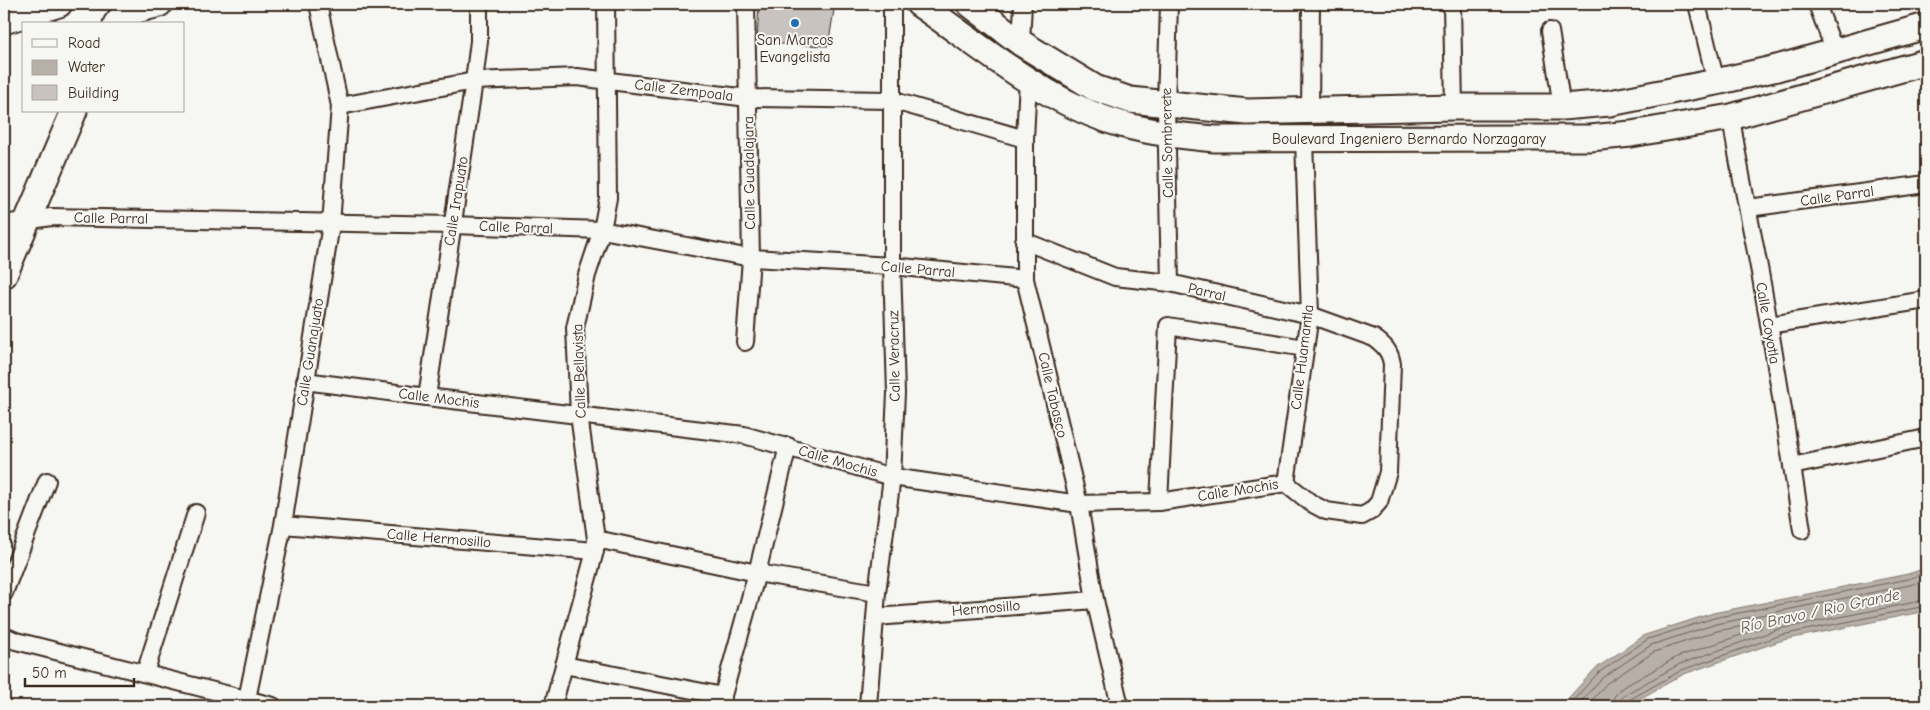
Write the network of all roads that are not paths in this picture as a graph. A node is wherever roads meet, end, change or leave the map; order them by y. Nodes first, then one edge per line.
1 (59, 4) edge
2 (159, 4) edge
3 (318, 4) edge
4 (479, 4) edge
5 (606, 4) edge
6 (746, 4) edge
7 (892, 4) edge
8 (919, 4) edge
9 (970, 4) edge
10 (1023, 4) edge
11 (1169, 4) edge
12 (1311, 4) edge
13 (1452, 4) edge
14 (1697, 4) edge
15 (1817, 4) edge
16 (4, 21) edge
17 (117, 21) edge
18 (1926, 26) edge
19 (1550, 31) dead end
20 (1021, 43) junction
21 (1835, 52) junction
22 (1926, 62) edge
23 (607, 80) junction
24 (1028, 80) junction
25 (474, 81) junction
26 (1716, 82) junction
27 (748, 98) junction
28 (891, 100) junction
29 (1166, 105) junction
30 (340, 106) junction
31 (1454, 107) junction
32 (1562, 107) junction
33 (1310, 111) junction
34 (73, 112) edge
35 (1731, 117) junction
36 (1166, 134) junction
37 (1025, 139) junction
38 (1304, 140) junction
39 (1926, 184) edge
40 (1748, 208) junction
41 (15, 223) edge
42 (331, 224) junction
43 (452, 225) junction
44 (602, 230) junction
45 (1024, 241) junction
46 (751, 258) junction
47 (892, 266) junction
48 (4, 275) edge
49 (1025, 278) junction
50 (1170, 283) junction
51 (1926, 300) edge
52 (1310, 315) junction
53 (1769, 325) junction
54 (745, 342) dead end
55 (1305, 348) junction
56 (305, 381) junction
57 (427, 398) junction
58 (579, 416) junction
59 (1926, 438) edge
60 (788, 446) junction
61 (1792, 466) junction
62 (892, 477) junction
63 (47, 481) dead end
64 (1286, 483) junction
65 (1159, 502) junction
66 (1079, 504) junction
67 (196, 513) dead end
68 (1362, 516) joint
69 (283, 525) junction
70 (1802, 530) dead end
71 (595, 545) junction
72 (757, 573) junction
73 (4, 593) edge
74 (877, 593) junction
75 (1095, 600) junction
76 (876, 617) junction
77 (4, 636) edge
78 (564, 665) junction
79 (145, 673) junction
80 (247, 699) junction
81 (722, 701) edge
82 (273, 706) edge
83 (553, 706) edge
84 (868, 706) edge
85 (1120, 706) edge

1 - 16 main road
2 - 17 main road
3 - 30 street, Calle Guanajuato
4 - 25 street, Calle Irapuato
5 - 23 street, Calle Bellavista
6 - 27 street, Calle Guadalajara
7 - 28 street, Calle Veracruz
8 - 24 main road, Boulevard Ingeniero Bernardo Norzagaray
9 - 20 main road, Boulevard Ingeniero Bernardo Norzagaray
10 - 20 street
11 - 29 street, Calle Sombrerete
12 - 33 street
13 - 31 street
14 - 26 street
15 - 21 street
18 - 21 main road, Boulevard Ingeniero Bernardo Norzagaray
19 - 32 street
20 - 29 main road, Boulevard Ingeniero Bernardo Norzagaray
21 - 26 main road, Boulevard Ingeniero Bernardo Norzagaray
22 - 35 main road, Boulevard Ingeniero Bernardo Norzagaray
23 - 25 street, Calle Zempoala
23 - 27 street, Calle Zempoala
23 - 44 street, Calle Bellavista
24 - 36 main road, Boulevard Ingeniero Bernardo Norzagaray
24 - 37 street, Calle Tabasco
25 - 30 street, Calle Zempoala
25 - 43 street, Calle Irapuato
26 - 32 main road, Boulevard Ingeniero Bernardo Norzagaray
27 - 28 street, Calle Zempoala
27 - 46 street, Calle Guadalajara
28 - 37 street, Calle Zempoala
28 - 47 street, Calle Veracruz
29 - 33 main road, Boulevard Ingeniero Bernardo Norzagaray
29 - 36 street, Calle Sombrerete
30 - 42 street, Calle Guanajuato
31 - 32 main road, Boulevard Ingeniero Bernardo Norzagaray
31 - 33 main road, Boulevard Ingeniero Bernardo Norzagaray
34 - 41 main road
35 - 38 main road, Boulevard Ingeniero Bernardo Norzagaray
35 - 40 street, Calle Coyotla
36 - 38 main road, Boulevard Ingeniero Bernardo Norzagaray
36 - 50 street, Calle Sombrerete
37 - 45 street, Calle Tabasco
38 - 52 street, Calle Huamantla
39 - 40 street, Calle Parral
40 - 53 street, Calle Coyotla
41 - 42 street, Calle Parral
41 - 48 main road
42 - 43 street, Calle Parral
42 - 56 street, Calle Guanajuato
43 - 44 street, Calle Parral
43 - 57 street, Calle Irapuato
44 - 46 street, Calle Parral
44 - 58 street, Calle Bellavista
45 - 49 street, Calle Tabasco
45 - 50 street, Parral
46 - 47 street, Calle Parral
46 - 54 street, Calle Guadalajara
47 - 49 street, Calle Parral
47 - 62 street, Calle Veracruz
49 - 66 street, Calle Tabasco
50 - 52 street, Parral
51 - 53 street
52 - 55 street, Calle Huamantla
52 - 68 street, Parral
53 - 61 street, Calle Coyotla
55 - 64 street, Calle Huamantla
55 - 65 street
56 - 57 street, Calle Mochis
56 - 69 street, Calle Guanajuato
57 - 58 street, Calle Mochis
58 - 60 street, Calle Mochis
58 - 71 street, Calle Bellavista
59 - 61 street
60 - 62 street, Calle Mochis
60 - 72 street
61 - 70 street, Calle Coyotla
62 - 66 street, Calle Mochis
62 - 74 street, Calle Veracruz
63 - 73 street
64 - 65 street, Calle Mochis
64 - 68 street, Calle Mochis
65 - 66 street, Calle Mochis
66 - 75 street, Calle Tabasco
67 - 79 street
69 - 71 street, Calle Hermosillo
69 - 80 street, Calle Guanajuato
71 - 72 street, Calle Hermosillo
71 - 78 street, Calle Bellavista
72 - 74 street, Calle Hermosillo
72 - 81 street
74 - 76 street, Calle Veracruz
75 - 76 street, Hermosillo
75 - 85 street, Calle Tabasco
76 - 84 street, Calle Veracruz
77 - 79 street
78 - 81 street
78 - 83 street, Calle Bellavista
79 - 80 street
80 - 82 street

